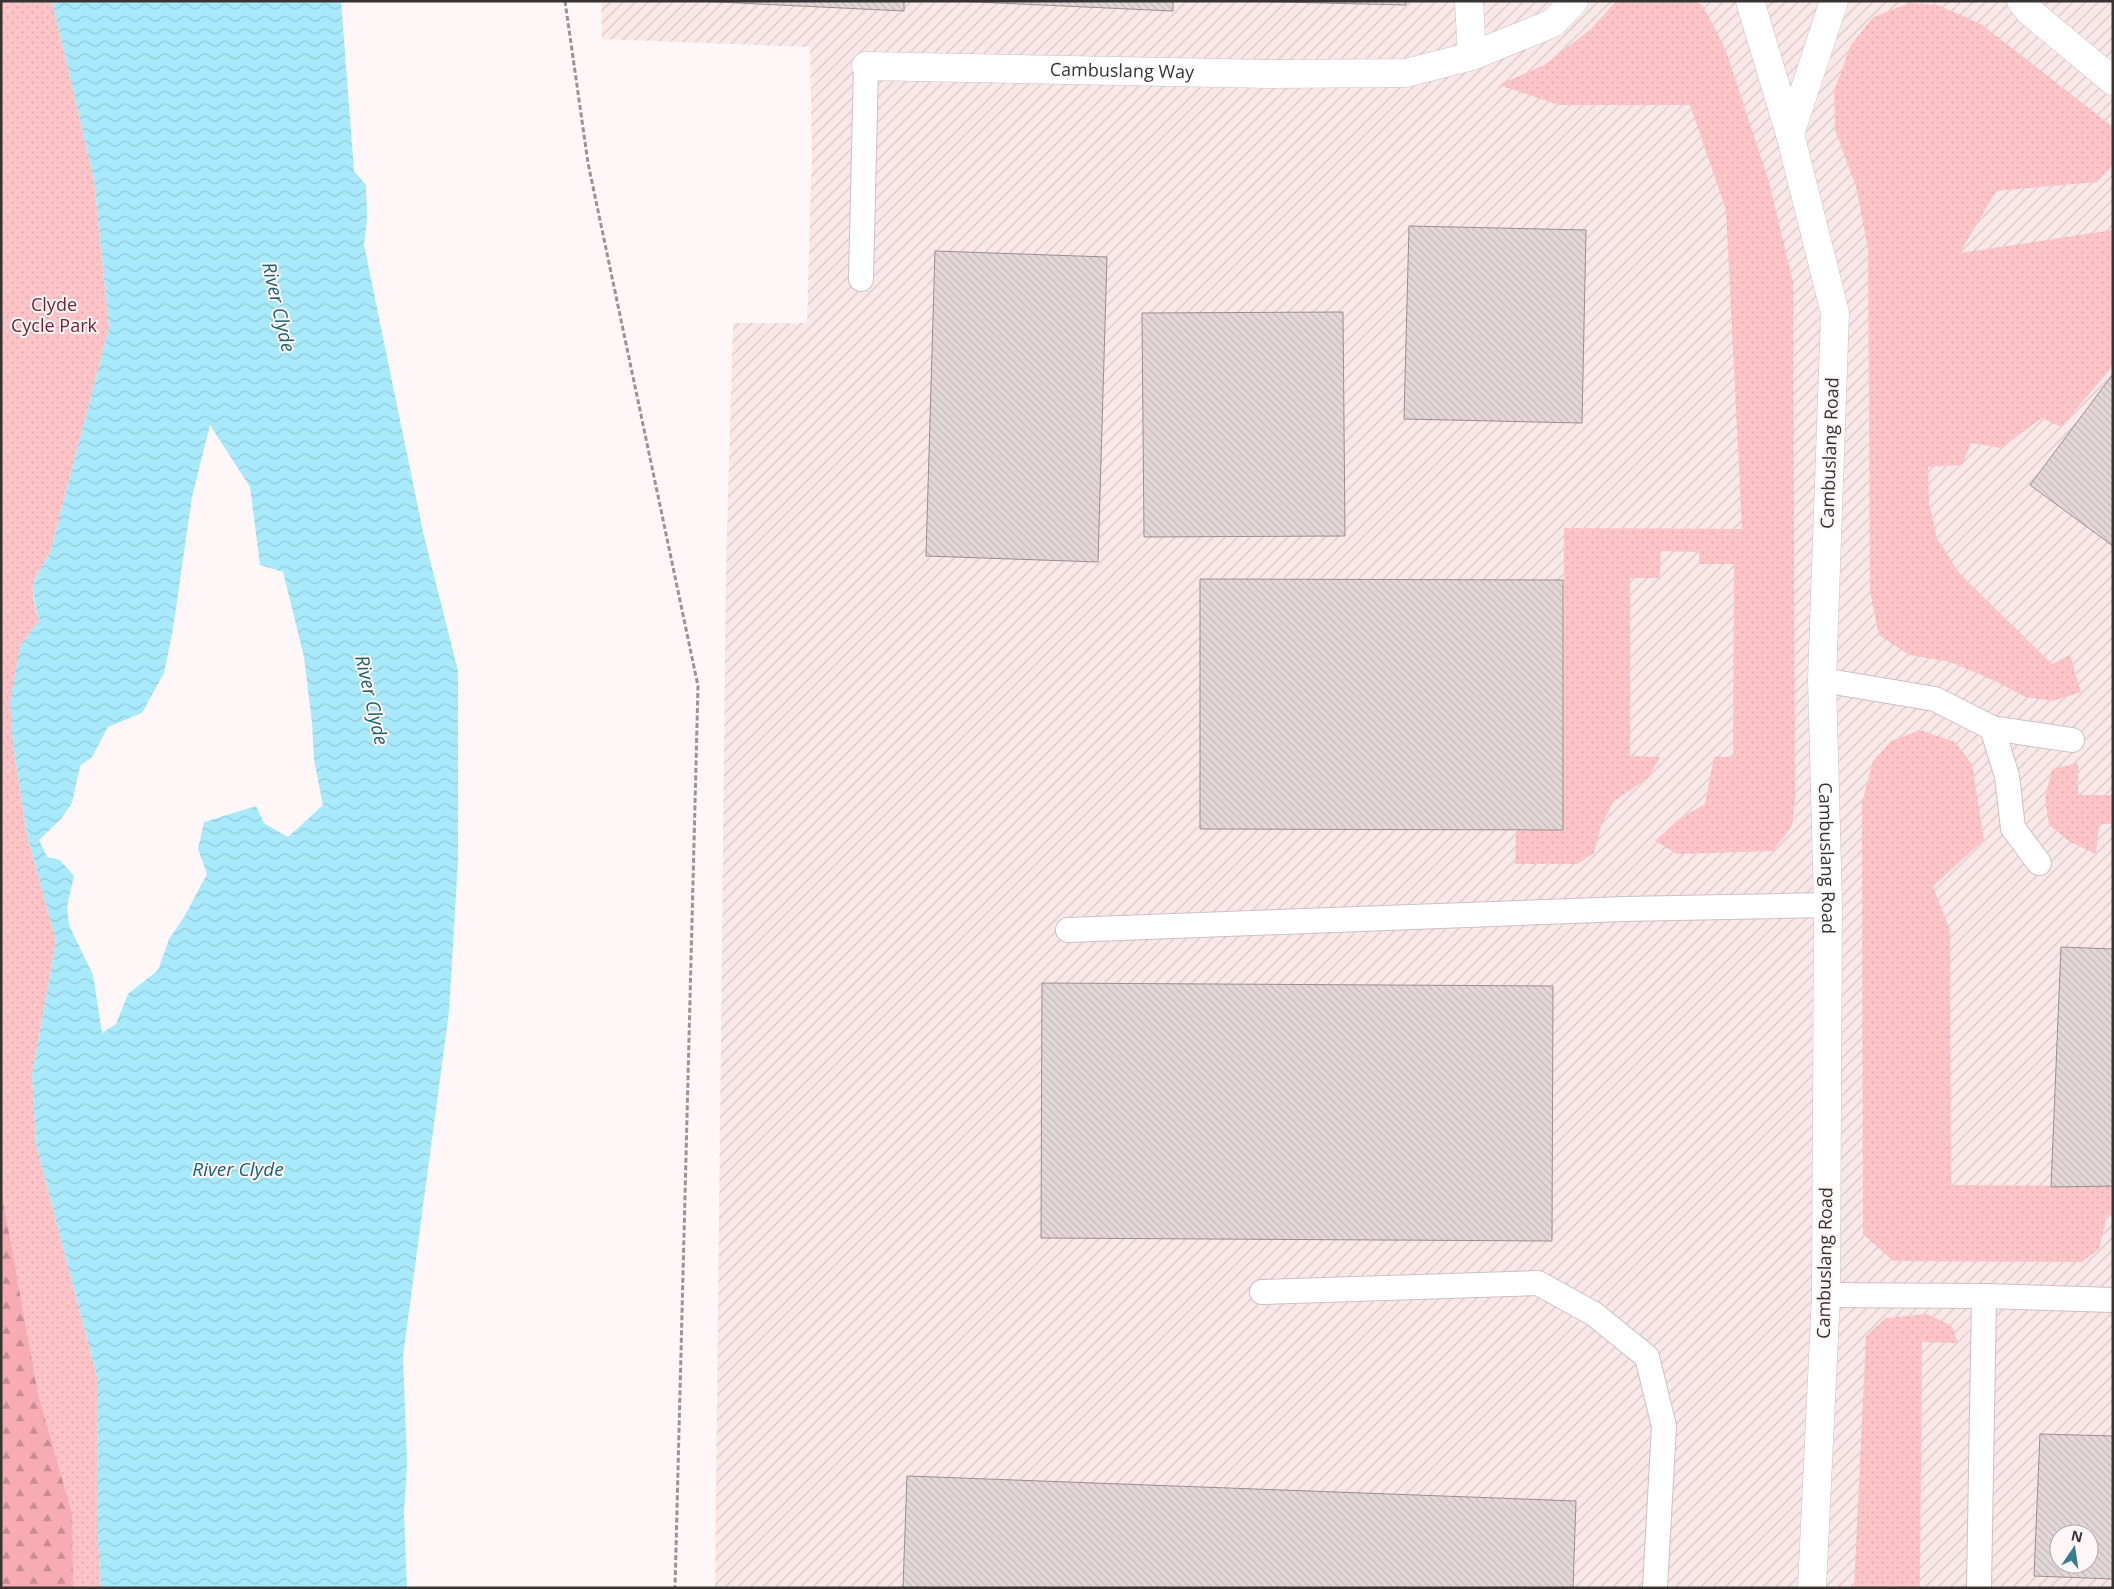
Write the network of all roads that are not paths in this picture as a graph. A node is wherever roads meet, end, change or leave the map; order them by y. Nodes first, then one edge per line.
1 (1469, 1) edge
2 (1574, 1) edge
3 (1750, 1) edge
4 (1834, 1) edge
5 (2000, 1) edge
6 (2025, 6) edge
7 (1472, 56) junction
8 (866, 66) joint
9 (2113, 81) edge
10 (1790, 134) junction
11 (861, 279) dead end
12 (1822, 680) junction
13 (1992, 728) junction
14 (2072, 740) dead end
15 (2040, 863) dead end
16 (1828, 905) junction
17 (1068, 930) dead end
18 (1262, 1292) dead end
19 (1826, 1295) junction
20 (1984, 1296) junction
21 (2113, 1300) edge
22 (1655, 1588) edge
23 (1812, 1588) edge
24 (1979, 1588) edge

1 - 7 street
2 - 7 street, Cambuslang Way
3 - 10 street, Cambuslang Road
4 - 10 street
5 - 6 street
6 - 9 street
7 - 8 street, Cambuslang Way
8 - 11 lane, Cambuslang Way
10 - 12 street, Cambuslang Road
12 - 13 lane
12 - 16 street, Cambuslang Road
13 - 14 lane
13 - 15 lane
16 - 17 lane
16 - 19 street, Cambuslang Road
18 - 22 lane
19 - 20 lane
19 - 23 street, Cambuslang Road
20 - 21 lane
20 - 24 lane

